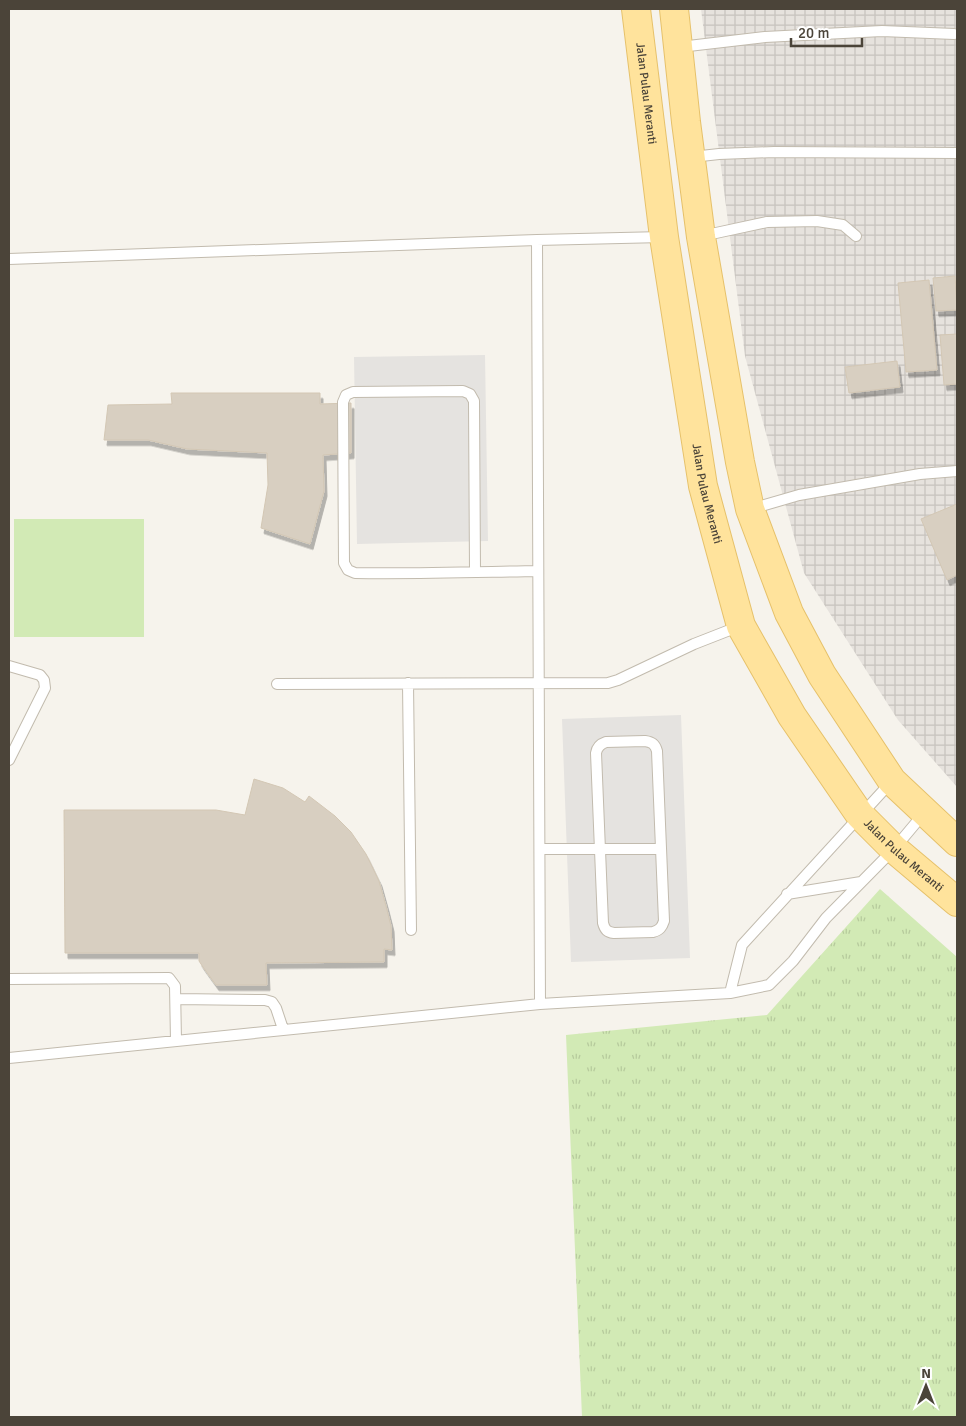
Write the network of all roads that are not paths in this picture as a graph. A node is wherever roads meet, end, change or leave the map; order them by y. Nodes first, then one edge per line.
1 (636, 9) edge
2 (674, 9) edge
3 (954, 34) dead end
4 (679, 47) junction
5 (957, 153) edge
6 (691, 158) junction
7 (856, 236) dead end
8 (664, 237) junction
9 (702, 237) junction
10 (537, 240) junction
11 (9, 258) edge
12 (957, 470) edge
13 (750, 509) junction
14 (538, 571) junction
15 (475, 572) junction
16 (741, 626) junction
17 (9, 666) edge
18 (539, 682) junction
19 (408, 683) junction
20 (277, 684) dead end
21 (9, 760) edge
22 (892, 781) junction
23 (925, 811) junction
24 (860, 815) junction
25 (957, 842) edge
26 (540, 849) junction
27 (600, 849) junction
28 (661, 849) junction
29 (894, 849) junction
30 (861, 882) junction
31 (787, 894) junction
32 (957, 902) edge
33 (411, 930) dead end
34 (9, 978) edge
35 (730, 993) junction
36 (176, 999) junction
37 (540, 1004) junction
38 (283, 1029) junction
39 (176, 1041) junction
40 (9, 1058) edge

1 - 8 main road, Jalan Pulau Meranti
2 - 4 main road
3 - 4 lane
4 - 6 main road
5 - 6 lane
6 - 9 main road
7 - 9 lane
8 - 10 lane
8 - 16 main road, Jalan Pulau Meranti
9 - 13 main road
10 - 11 lane
10 - 14 lane
12 - 13 lane
13 - 22 main road
14 - 15 lane
14 - 18 lane
15 - 15 lane
16 - 18 lane
16 - 24 main road, Jalan Pulau Meranti
17 - 21 lane
18 - 19 lane
18 - 26 lane
19 - 20 lane
19 - 33 lane
22 - 23 main road
22 - 24 lane
23 - 25 main road
23 - 29 lane
24 - 29 main road, Jalan Pulau Meranti
24 - 31 lane
26 - 27 lane
26 - 37 lane
27 - 28 lane
27 - 28 lane
27 - 28 lane
29 - 30 lane
29 - 32 main road, Jalan Pulau Meranti
30 - 31 lane
30 - 35 lane
31 - 35 lane
34 - 36 lane
35 - 37 lane
36 - 38 lane
36 - 39 lane
37 - 38 lane
38 - 39 lane
39 - 40 lane

